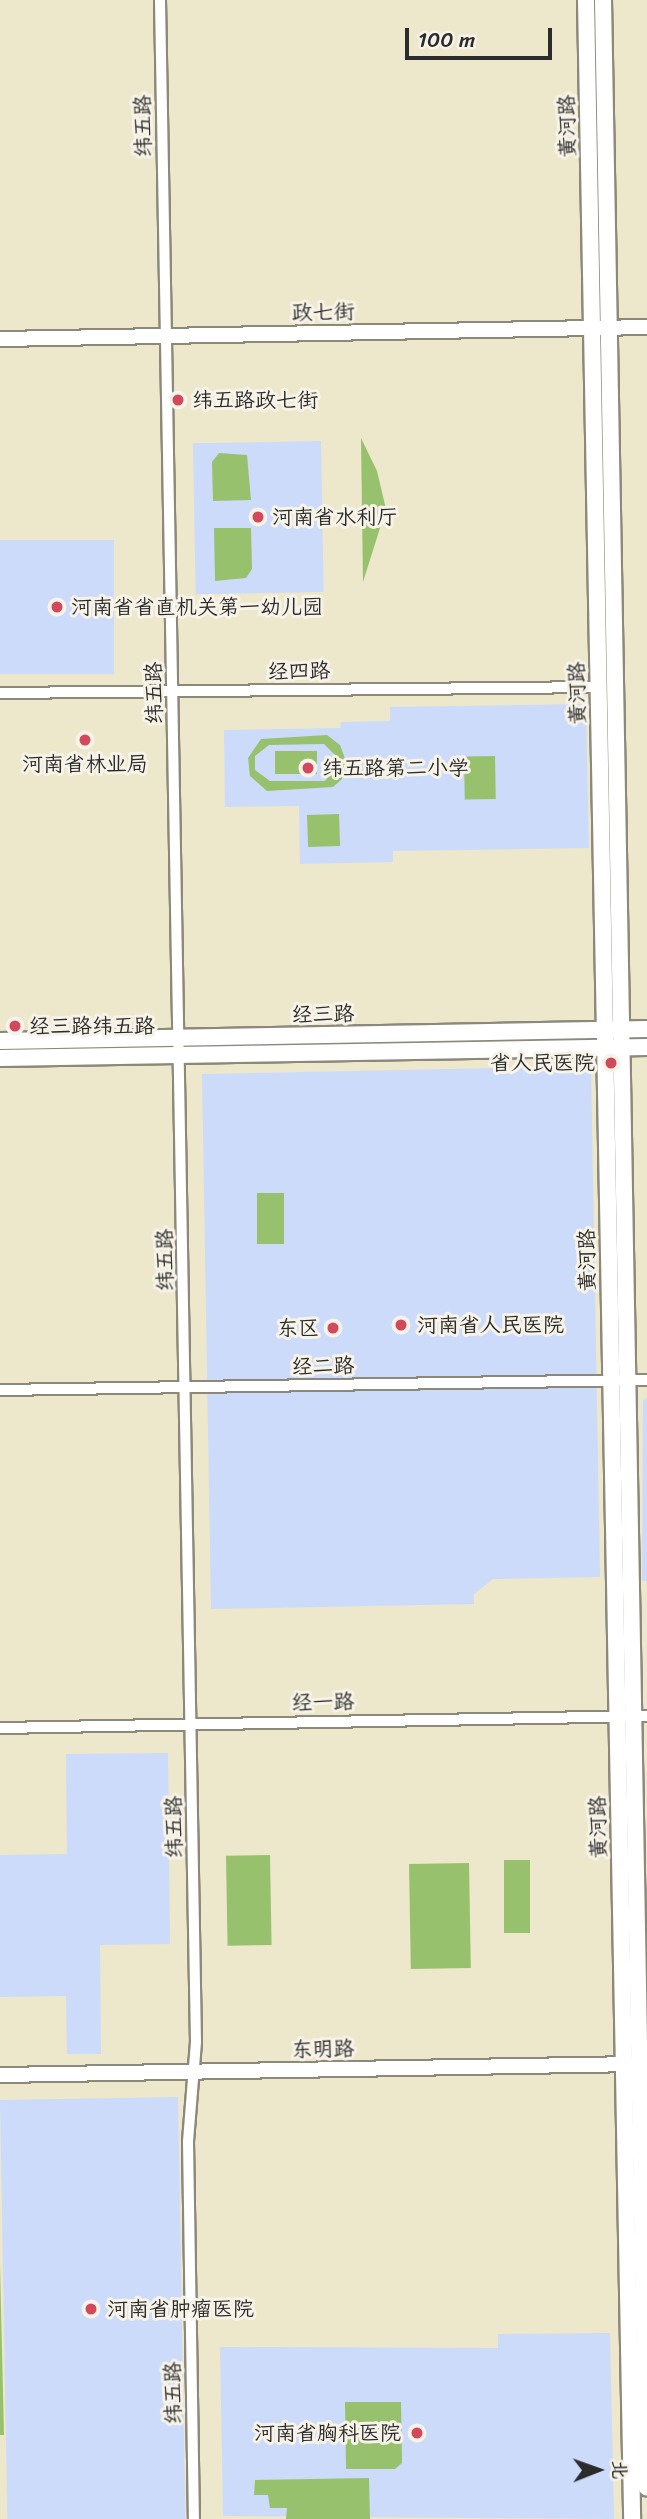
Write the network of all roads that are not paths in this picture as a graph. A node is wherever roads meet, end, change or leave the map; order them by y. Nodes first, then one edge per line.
1 (160, 0) edge
2 (586, 0) edge
3 (603, 0) edge
4 (647, 327) edge
5 (592, 328) junction
6 (609, 328) junction
7 (167, 336) junction
8 (0, 339) edge
9 (598, 687) junction
10 (173, 691) junction
11 (0, 693) edge
12 (647, 1029) edge
13 (604, 1030) junction
14 (621, 1030) junction
15 (180, 1037) junction
16 (0, 1041) edge
17 (621, 1047) junction
18 (647, 1047) edge
19 (604, 1048) junction
20 (180, 1055) junction
21 (0, 1058) edge
22 (628, 1380) junction
23 (647, 1380) edge
24 (611, 1381) junction
25 (186, 1388) junction
26 (0, 1390) edge
27 (617, 1716) junction
28 (640, 1716) edge
29 (191, 1724) junction
30 (0, 1728) edge
31 (643, 2064) edge
32 (623, 2065) junction
33 (195, 2072) junction
34 (0, 2075) edge
35 (647, 2488) edge
36 (194, 2519) edge
37 (632, 2519) edge

1 - 7 street, 纬五路
2 - 5 main road, 黄河路
3 - 6 main road, 黄河路
4 - 6 street, 政七街
5 - 6 street, 政七街
5 - 7 street, 政七街
5 - 9 main road, 黄河路
6 - 14 main road, 黄河路
7 - 8 street, 政七街
7 - 10 street, 纬五路
9 - 10 street, 经四路
9 - 13 main road, 黄河路
10 - 11 street, 经四路
10 - 15 street, 纬五路
12 - 14 main road, 经三路
13 - 14 main road, 经三路
13 - 15 main road, 经三路
13 - 19 main road, 黄河路
14 - 17 main road, 黄河路
15 - 16 main road, 经三路
15 - 20 street, 纬五路
17 - 18 main road, 经三路
17 - 19 main road, 经三路
17 - 22 main road, 黄河路
19 - 20 main road, 经三路
19 - 24 main road, 黄河路
20 - 21 main road, 经三路
20 - 25 street, 纬五路
22 - 23 street, 经二路
22 - 24 street, 经二路
22 - 28 main road, 黄河路
24 - 25 street, 经二路
24 - 27 main road, 黄河路
25 - 26 street, 经二路
25 - 29 street, 纬五路
27 - 28 street, 经一路
27 - 29 street, 经一路
27 - 32 main road, 黄河路
28 - 31 main road, 黄河路
29 - 30 street, 经一路
29 - 33 street, 纬五路
31 - 32 street, 东明路
31 - 35 main road, 黄河路
32 - 33 street, 东明路
32 - 37 main road, 黄河路
33 - 34 street, 东明路
33 - 36 street, 纬五路

